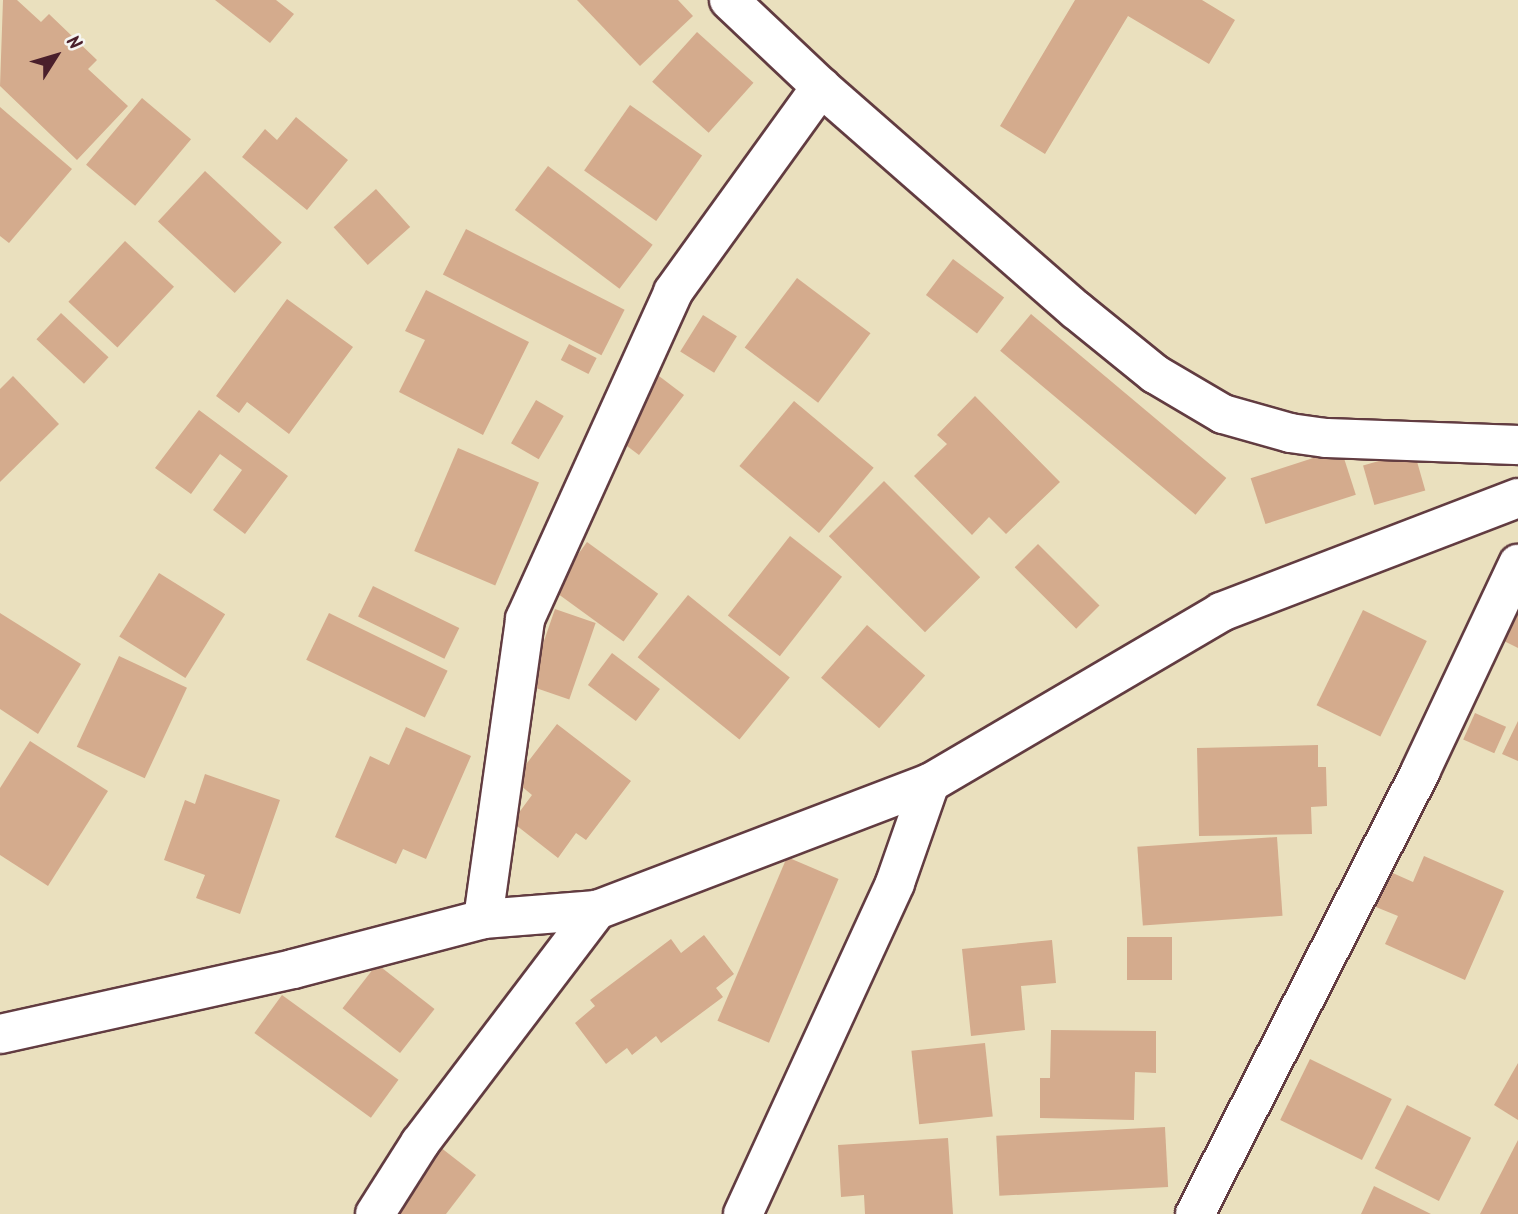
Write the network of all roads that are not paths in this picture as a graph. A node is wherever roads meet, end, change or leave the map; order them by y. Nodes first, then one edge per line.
1 (729, 0) edge
2 (821, 87) junction
3 (1518, 445) edge
4 (1518, 498) edge
5 (1518, 564) edge
6 (930, 783) junction
7 (597, 910) junction
8 (483, 919) junction
9 (0, 1034) edge
10 (375, 1214) edge
11 (743, 1214) edge
12 (1195, 1214) edge

1 - 2 street
2 - 3 street
2 - 8 street
4 - 6 street
5 - 12 street
6 - 7 street
6 - 11 street
7 - 8 street
7 - 10 street
8 - 9 street

